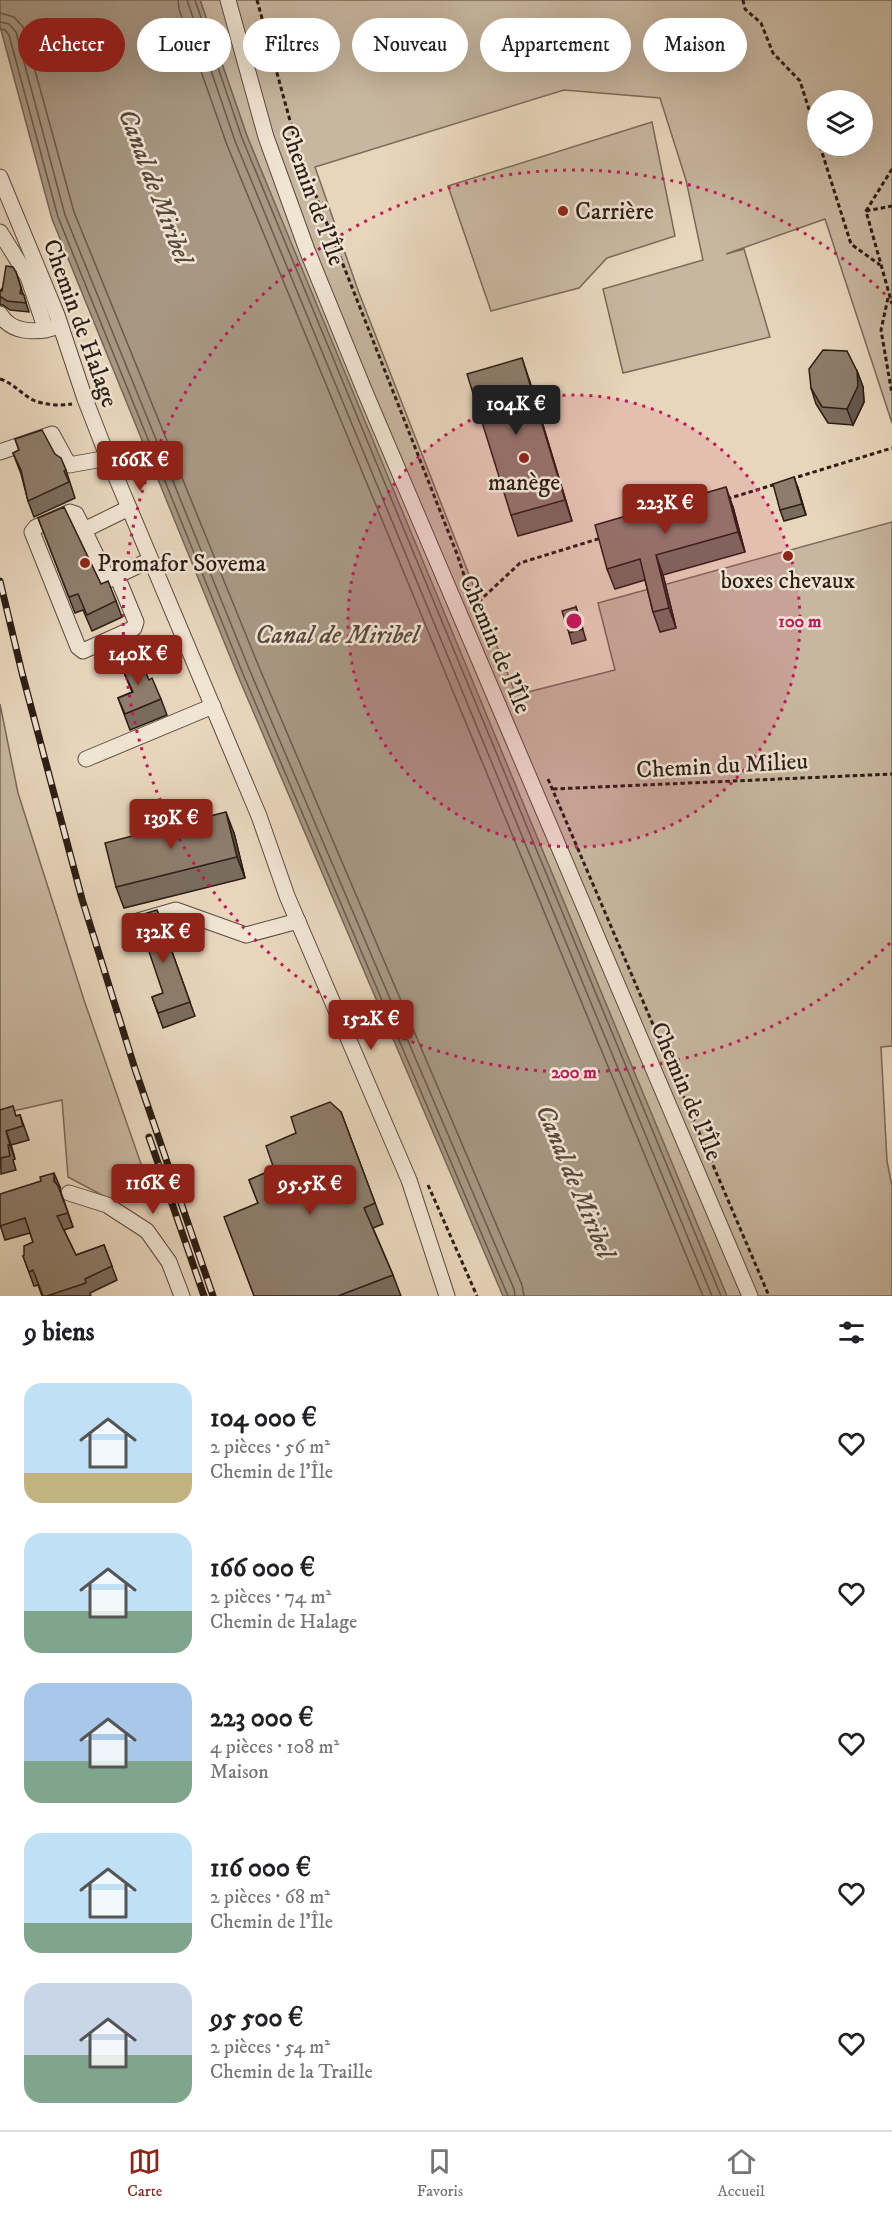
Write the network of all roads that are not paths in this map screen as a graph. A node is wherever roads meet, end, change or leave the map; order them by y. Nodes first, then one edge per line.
1 (228, 0) edge
2 (0, 177) edge
3 (0, 232) edge
4 (0, 314) edge
5 (53, 328) junction
6 (0, 452) edge
7 (108, 458) junction
8 (129, 508) junction
9 (84, 530) junction
10 (150, 560) junction
11 (117, 576) junction
12 (213, 706) junction
13 (86, 759) dead end
14 (298, 921) junction
15 (131, 923) dead end
16 (69, 1193) dead end
17 (182, 1296) edge
18 (447, 1296) edge
19 (750, 1296) edge

1 - 19 street, Chemin de l'Île
2 - 5 street, Chemin de Halage
3 - 5 street
4 - 5 street
5 - 7 street, Chemin de Halage
6 - 7 street
7 - 8 street, Chemin de Halage
8 - 9 street
8 - 10 street, Chemin de Halage
9 - 11 street
9 - 11 street
10 - 11 street
10 - 12 street, Chemin de Halage
12 - 13 street
12 - 14 street, Chemin de Halage
14 - 15 street
14 - 18 street, Chemin de Halage
16 - 17 street

